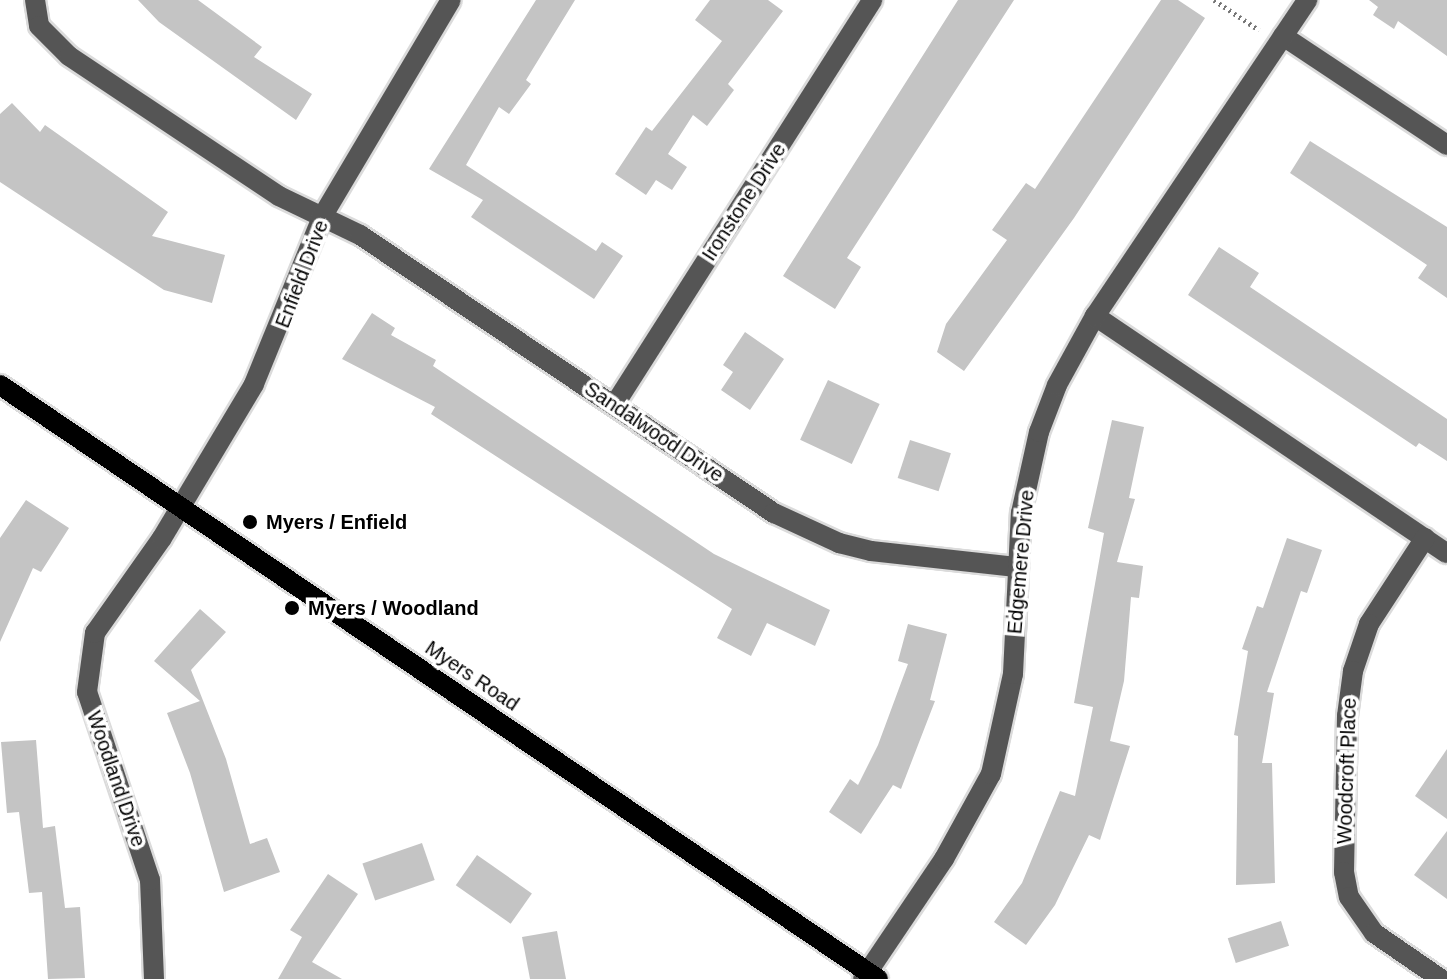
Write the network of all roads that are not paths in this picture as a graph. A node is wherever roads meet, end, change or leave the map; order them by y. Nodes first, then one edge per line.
1 (35, 0) edge
2 (451, 0) edge
3 (872, 0) edge
4 (1307, 0) edge
5 (1283, 36) junction
6 (1447, 145) edge
7 (322, 217) junction
8 (1095, 316) junction
9 (0, 385) edge
10 (615, 404) junction
11 (178, 507) junction
12 (1425, 538) junction
13 (1447, 553) edge
14 (1016, 567) junction
15 (870, 977) edge
16 (154, 979) edge
17 (1441, 979) edge

1 - 7 street, Sandalwood Drive
2 - 7 street, Enfield Drive
3 - 10 street, Ironstone Drive
4 - 5 street, Edgemere Drive
5 - 6 street
5 - 8 street, Edgemere Drive
7 - 10 street, Sandalwood Drive
7 - 11 street, Enfield Drive
8 - 12 street
8 - 14 street, Edgemere Drive
9 - 11 main road, Myers Road
10 - 14 street, Sandalwood Drive
11 - 15 main road, Myers Road
11 - 16 street, Woodland Drive
12 - 13 street
12 - 17 street, Woodcroft Place
14 - 15 street, Edgemere Drive

